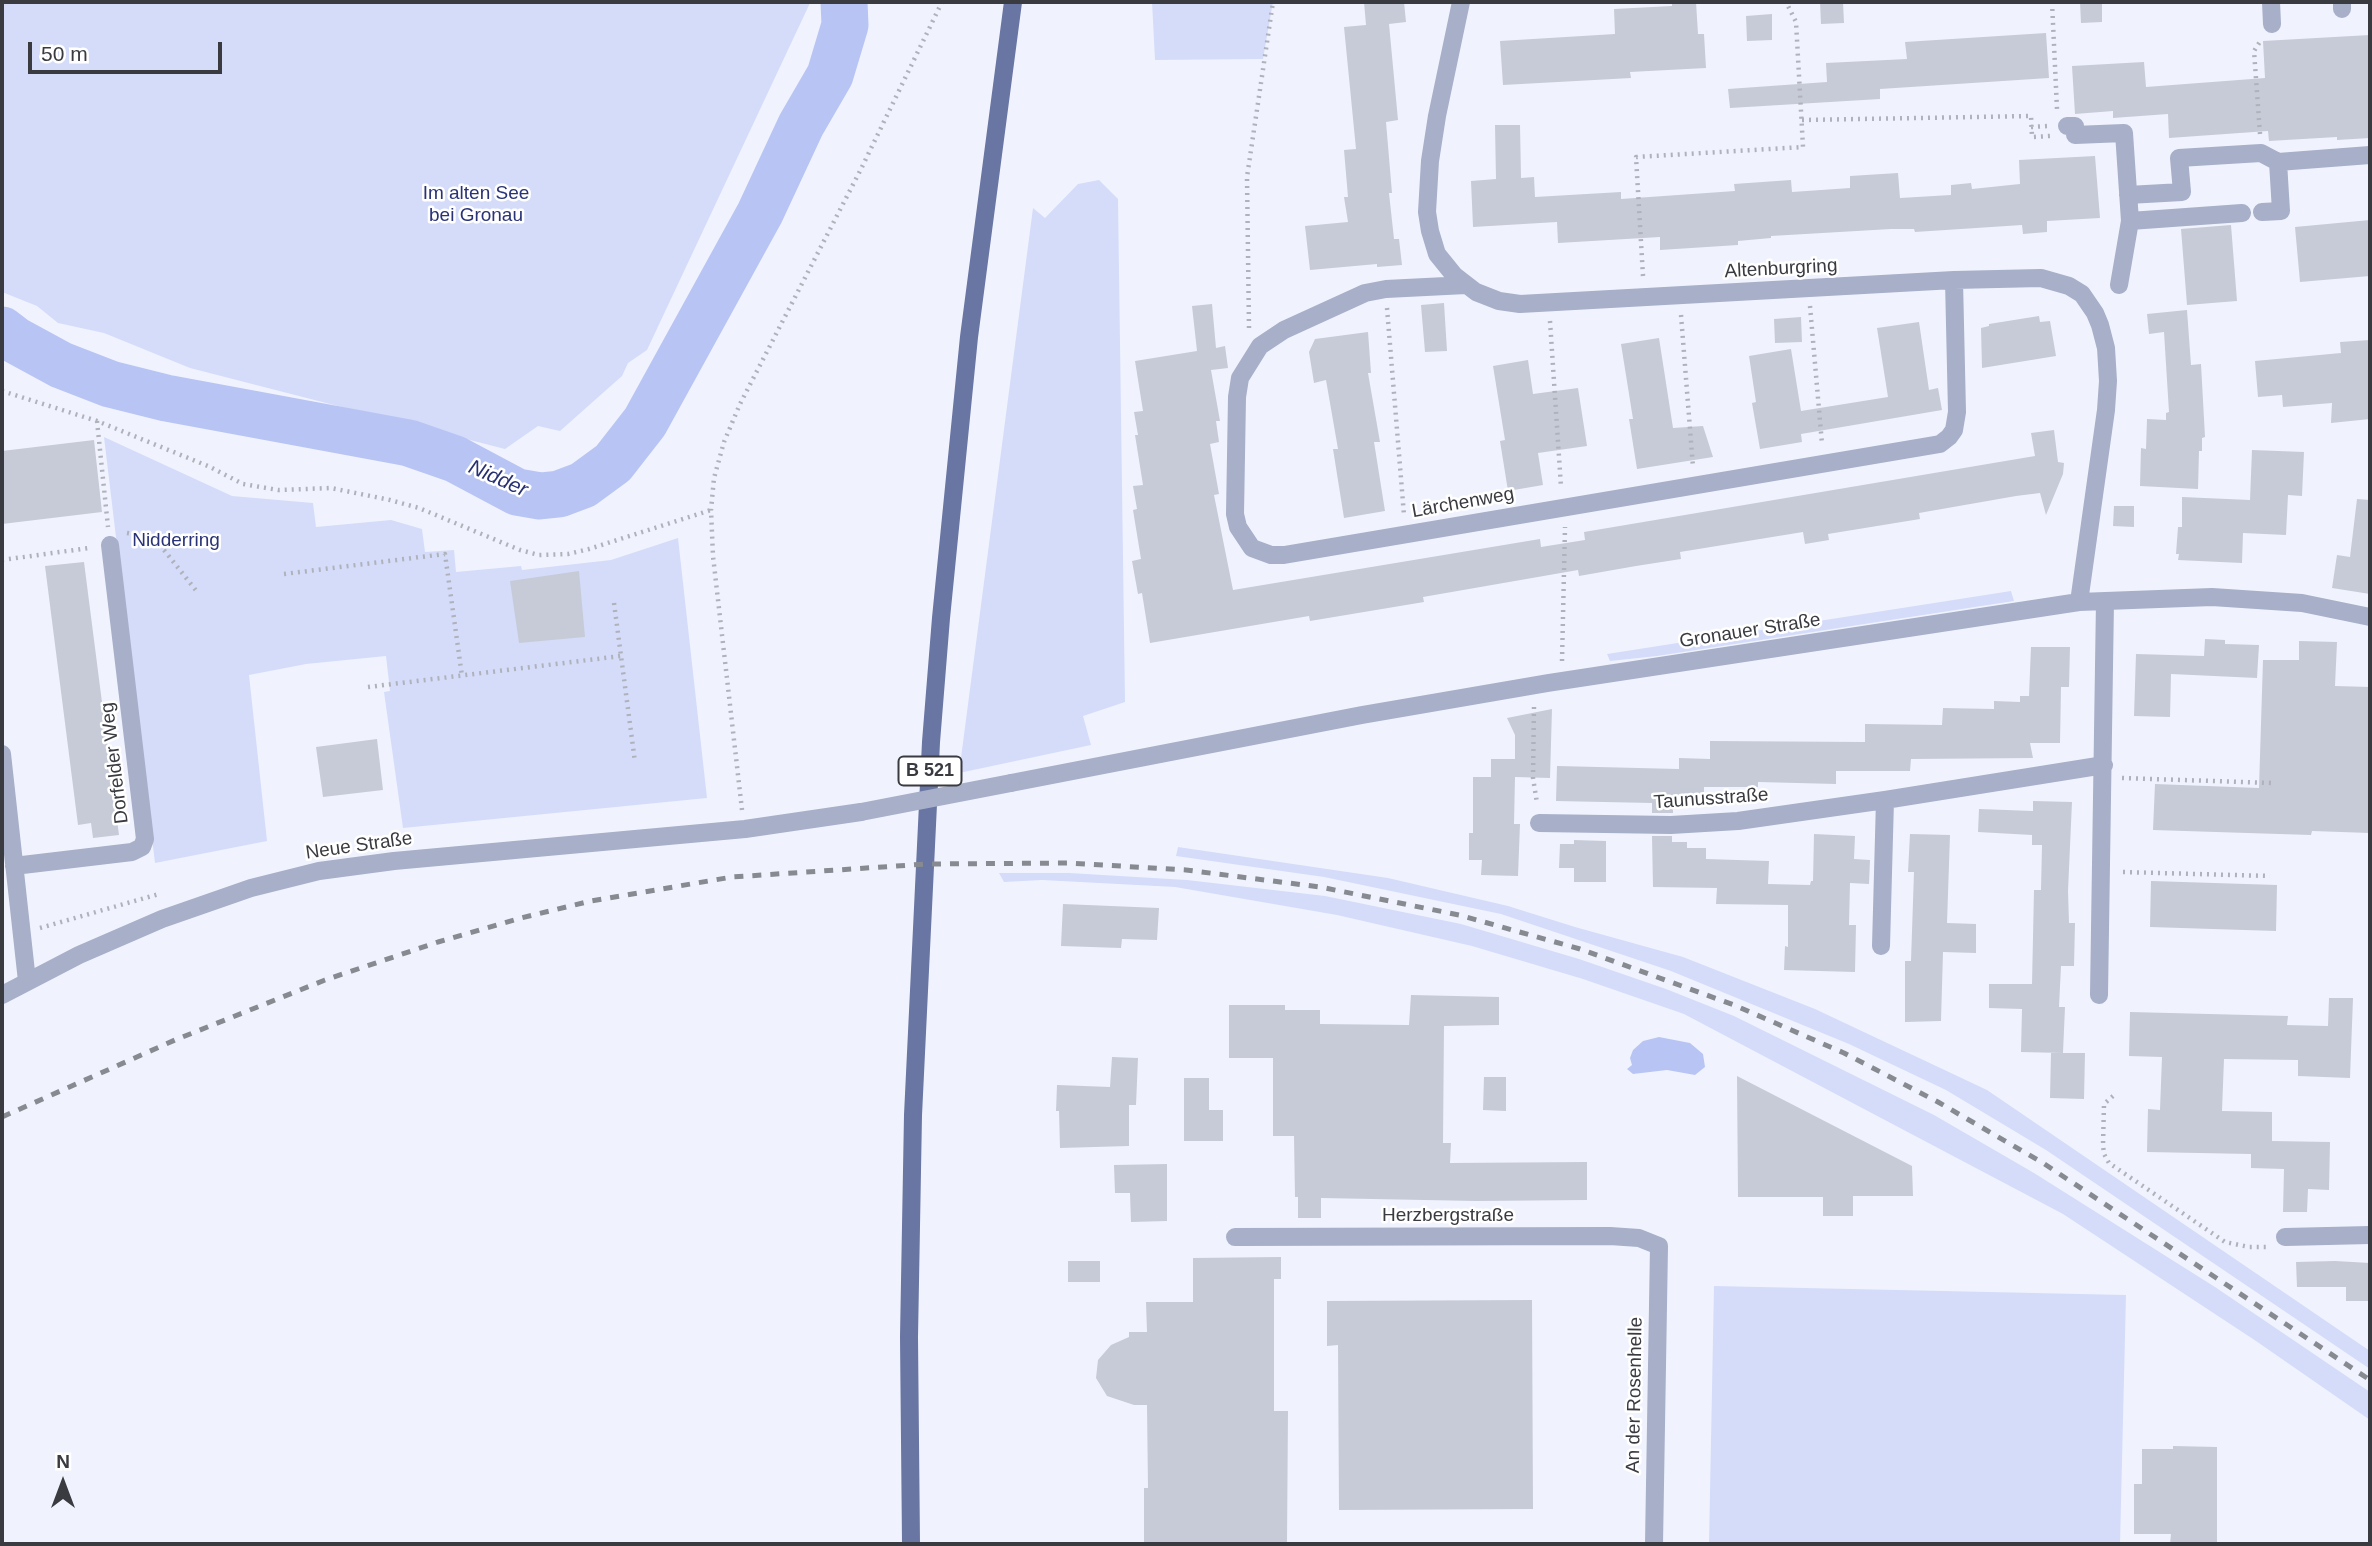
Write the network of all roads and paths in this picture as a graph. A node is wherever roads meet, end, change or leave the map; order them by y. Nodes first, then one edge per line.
1 (942, 2) edge
2 (1013, 2) edge
3 (1272, 2) edge
4 (1461, 2) edge
5 (1786, 2) edge
6 (2052, 2) edge
7 (2271, 2) edge
8 (2272, 24) joint
9 (2062, 119) joint
10 (1802, 121) junction
11 (2032, 137) dead end
12 (2261, 153) junction
13 (2370, 155) edge
14 (2278, 162) junction
15 (2128, 195) junction
16 (2262, 212) dead end
17 (2242, 213) dead end
18 (2130, 221) junction
19 (1954, 280) junction
20 (1466, 285) junction
21 (2119, 285) dead end
22 (1808, 288) junction
23 (1386, 289) junction
24 (1679, 296) junction
25 (1645, 298) junction
26 (1549, 303) junction
27 (1250, 360) junction
28 (2, 391) edge
29 (97, 421) junction
30 (1824, 465) junction
31 (1695, 486) junction
32 (1562, 507) junction
33 (711, 510) junction
34 (1405, 534) junction
35 (110, 545) junction
36 (2, 560) edge
37 (284, 574) dead end
38 (198, 593) dead end
39 (2105, 601) junction
40 (2079, 602) junction
41 (614, 603) dead end
42 (2370, 617) edge
43 (621, 656) junction
44 (462, 676) junction
45 (1549, 683) junction
46 (368, 687) dead end
47 (2, 754) edge
48 (635, 762) dead end
49 (2104, 771) junction
50 (1011, 783) joint
51 (2273, 783) dead end
52 (1885, 800) junction
53 (742, 809) dead end
54 (1539, 823) joint
55 (2, 835) edge
56 (14, 866) junction
57 (2101, 871) junction
58 (2270, 876) dead end
59 (1881, 946) dead end
60 (27, 981) junction
61 (2, 995) edge
62 (2099, 995) dead end
63 (2113, 1096) dead end
64 (2370, 1235) edge
65 (1235, 1237) dead end
66 (2285, 1237) joint
67 (1659, 1246) joint
68 (911, 1544) edge
69 (1654, 1544) edge

1 - 33 path
2 - 68 main road, B 521
3 - 27 path
4 - 20 street, Altenburgring
5 - 10 path
6 - 9 path
7 - 8 street
8 - 12 path
9 - 15 street
10 - 11 path
10 - 25 path
12 - 14 street
12 - 15 street
13 - 14 street
14 - 16 street
15 - 18 street
17 - 18 street
18 - 21 street
19 - 22 street, Altenburgring
19 - 30 street, Lärchenweg
19 - 40 street, Altenburgring
20 - 23 street, Lärchenweg
20 - 26 street, Altenburgring
22 - 24 street, Altenburgring
22 - 30 path
23 - 27 street, Lärchenweg
23 - 34 path
24 - 25 street, Altenburgring
24 - 31 path
25 - 26 street, Altenburgring
26 - 32 path
27 - 34 street, Lärchenweg
28 - 29 path
29 - 33 path
29 - 35 path
30 - 31 street, Lärchenweg
31 - 32 street, Lärchenweg
32 - 34 street, Lärchenweg
32 - 45 path
33 - 53 path
35 - 36 path
35 - 38 path
35 - 56 street, Dorfelder Weg
37 - 44 path
39 - 40 street, Gronauer Straße
39 - 42 street, Gronauer Straße
39 - 49 street
40 - 45 street, Gronauer Straße
41 - 43 path
43 - 44 path
43 - 48 path
44 - 46 path
45 - 50 street, Gronauer Straße
45 - 54 path
47 - 56 street
49 - 51 path
49 - 52 street, Taunusstraße
49 - 57 street
50 - 60 street, Neue Straße, bridge
52 - 54 street, Taunusstraße
52 - 59 street
55 - 56 street
56 - 60 street
57 - 58 path
57 - 62 street
60 - 61 street, Neue Straße
63 - 66 path
64 - 66 street
65 - 67 street, Herzbergstraße
67 - 69 street, An der Rosenhelle

